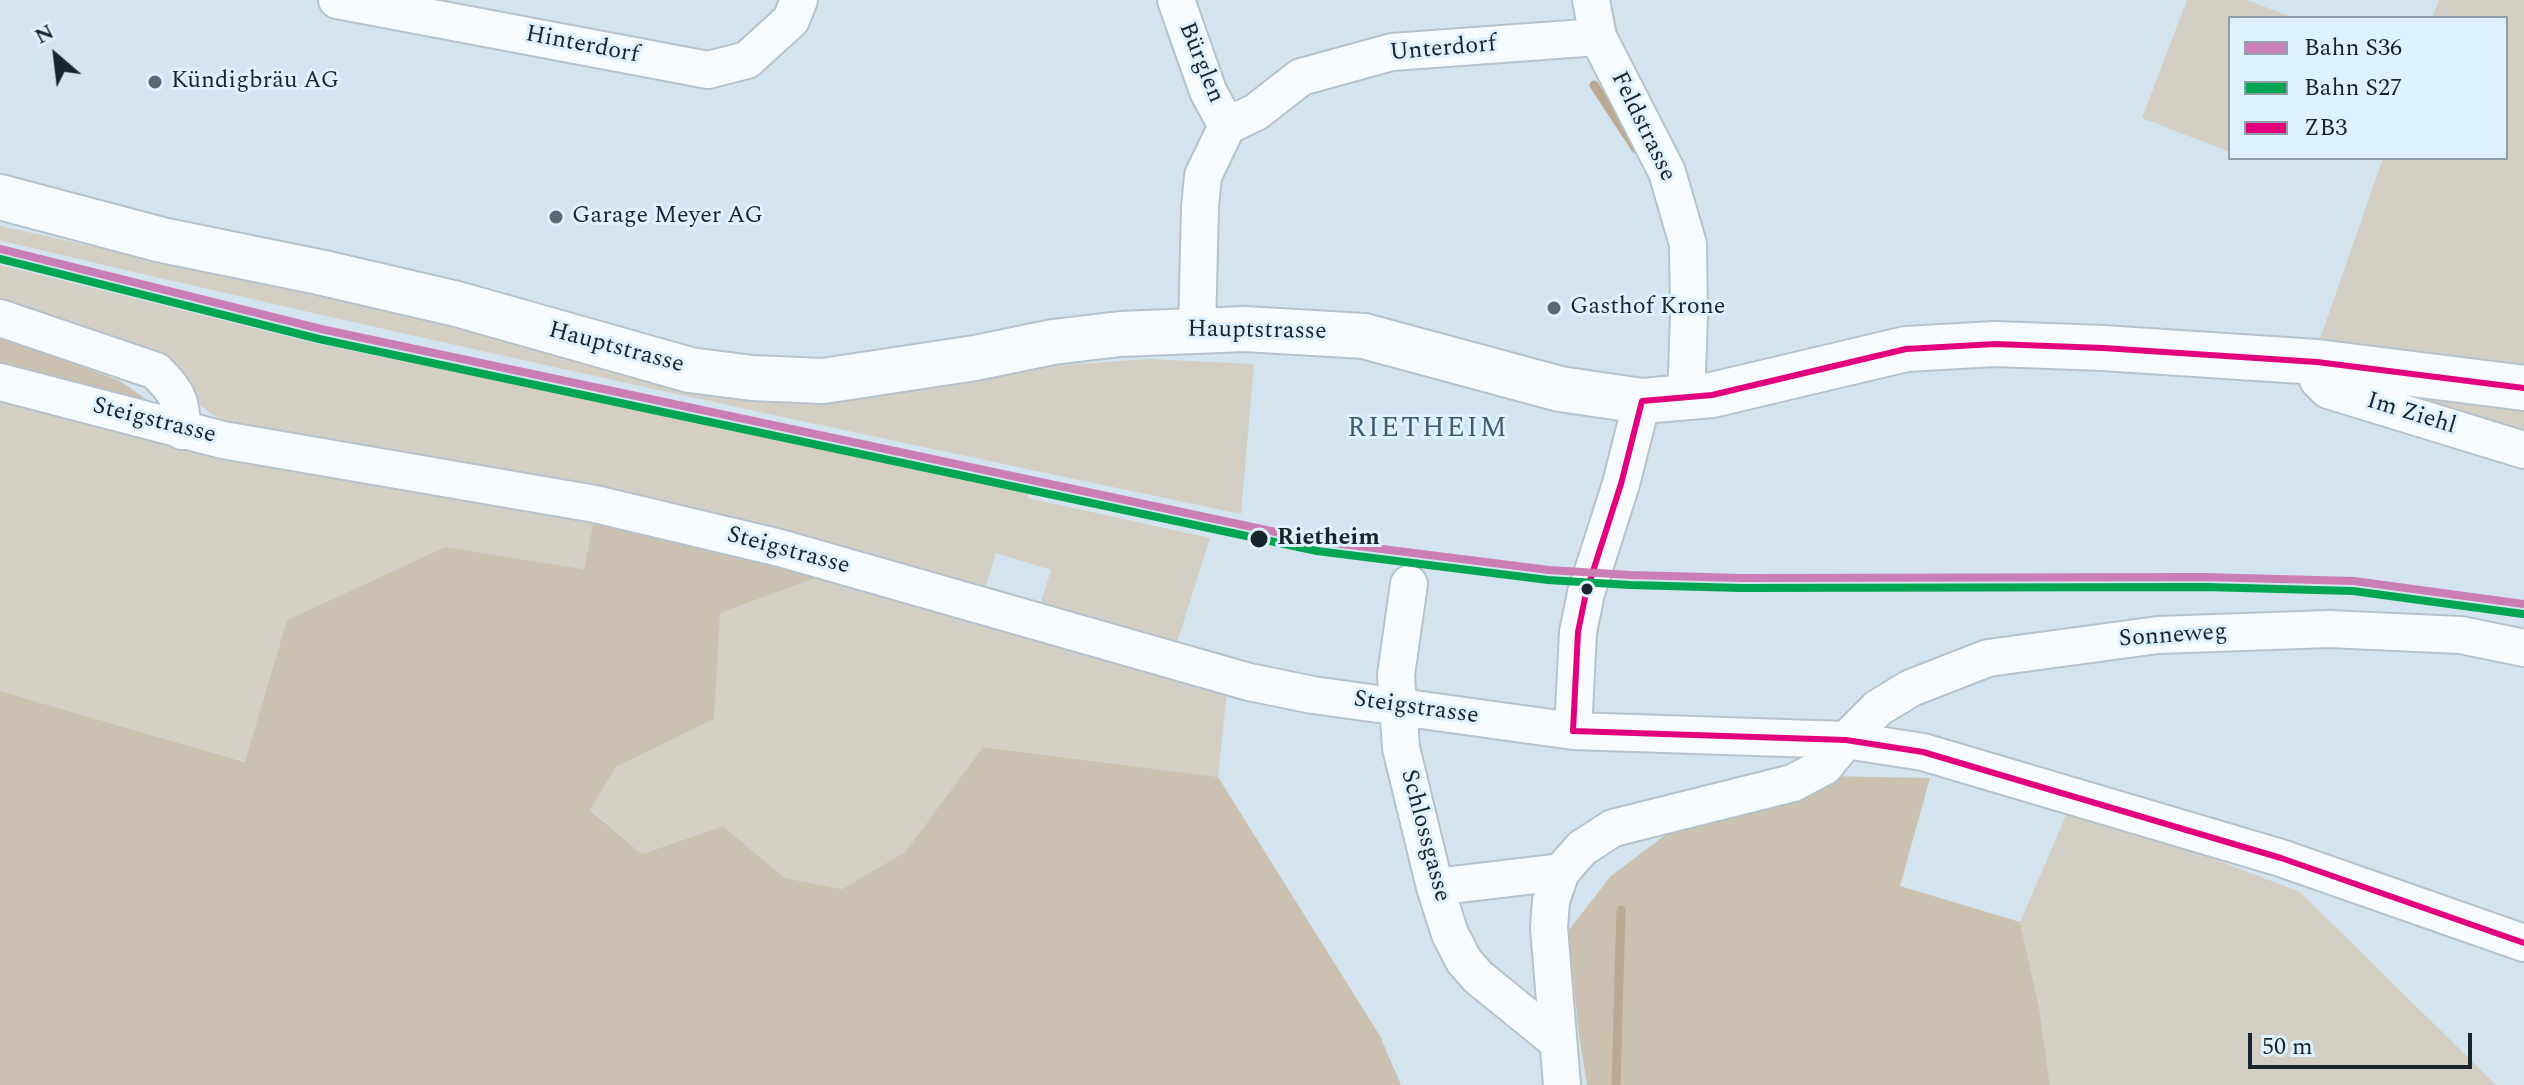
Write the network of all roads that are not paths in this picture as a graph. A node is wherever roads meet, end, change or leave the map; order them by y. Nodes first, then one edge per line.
1 (337, 0) edge
2 (799, 0) edge
3 (1176, 0) edge
4 (1591, 0) edge
5 (1598, 37) junction
6 (1227, 126) junction
7 (0, 197) edge
8 (0, 318) edge
9 (1197, 330) junction
10 (2317, 362) junction
11 (0, 382) edge
12 (2524, 388) edge
13 (1686, 399) junction
14 (1642, 401) junction
15 (182, 431) junction
16 (2524, 450) edge
17 (1409, 584) dead end
18 (2524, 648) edge
19 (1398, 707) junction
20 (1573, 731) junction
21 (1846, 740) junction
22 (1561, 872) junction
23 (1435, 887) junction
24 (2524, 943) edge
25 (1558, 1042) junction
26 (1562, 1085) edge

1 - 2 street, Hinterdorf
3 - 6 street, Bürglen
4 - 5 street, Feldstrasse
5 - 6 street, Unterdorf
5 - 13 street, Feldstrasse
6 - 9 street
7 - 9 main road, Hauptstrasse
8 - 15 street
9 - 14 main road, Hauptstrasse
10 - 12 main road, Hauptstrasse
10 - 13 main road, Hauptstrasse
10 - 16 street, Im Ziehl
11 - 15 street, Steigstrasse
13 - 14 main road, Hauptstrasse
14 - 20 street
15 - 19 street, Steigstrasse
17 - 19 street, Schlossgasse
18 - 21 street, Sonneweg
19 - 20 street, Steigstrasse
19 - 23 street, Schlossgasse
20 - 21 street, Steigstrasse
21 - 22 street, Sonneweg
21 - 24 street, Steigstrasse
22 - 23 street
22 - 25 street
23 - 25 street, Schlossgasse
25 - 26 street

